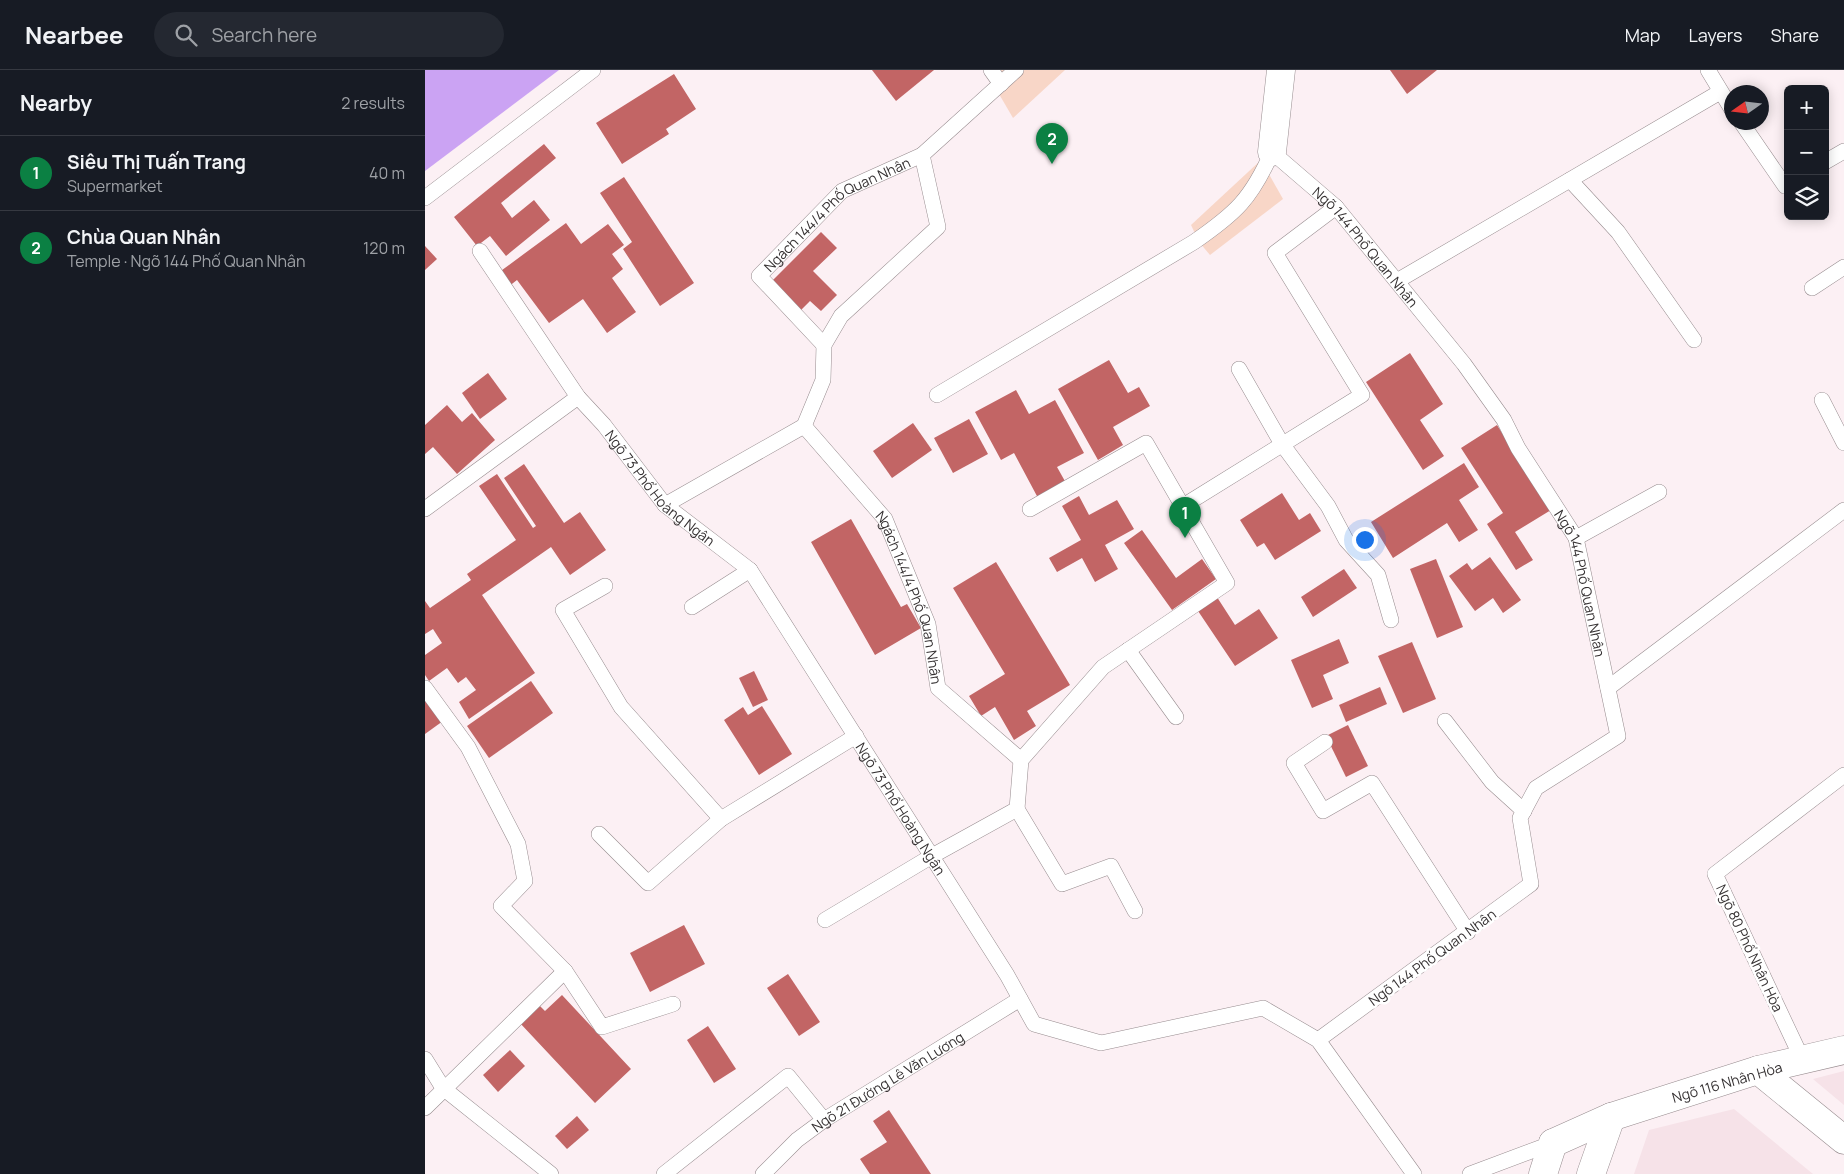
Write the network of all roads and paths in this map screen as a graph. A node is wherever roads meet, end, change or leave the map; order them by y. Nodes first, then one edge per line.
1 (593, 70) edge
2 (991, 70) edge
3 (1016, 70) edge
4 (1708, 70) edge
5 (1282, 71) edge
6 (1001, 84) junction
7 (1720, 92) junction
8 (1724, 98) edge
9 (1747, 130) edge
10 (1844, 151) edge
11 (1272, 152) junction
12 (922, 155) junction
13 (1829, 160) edge
14 (1570, 180) junction
15 (1784, 183) edge
16 (425, 198) edge
17 (1336, 207) junction
18 (480, 251) dead end
19 (1844, 267) edge
20 (1397, 282) junction
21 (1812, 288) dead end
22 (1694, 340) dead end
23 (824, 345) junction
24 (1239, 369) dead end
25 (937, 395) dead end
26 (577, 397) junction
27 (1822, 400) dead end
28 (804, 426) junction
29 (1844, 443) edge
30 (1282, 444) junction
31 (1659, 492) dead end
32 (665, 505) junction
33 (1183, 506) junction
34 (1030, 509) dead end
35 (425, 510) edge
36 (1844, 510) edge
37 (1577, 538) junction
38 (750, 570) junction
39 (605, 586) dead end
40 (692, 608) dead end
41 (1391, 620) dead end
42 (1128, 650) junction
43 (425, 688) edge
44 (1608, 688) junction
45 (1176, 717) dead end
46 (1445, 721) dead end
47 (856, 736) junction
48 (1325, 742) dead end
49 (1021, 760) junction
50 (1844, 775) edge
51 (1017, 809) junction
52 (1524, 811) junction
53 (721, 819) junction
54 (599, 834) dead end
55 (932, 856) junction
56 (1135, 911) dead end
57 (825, 920) dead end
58 (1468, 932) junction
59 (565, 972) junction
60 (1020, 999) junction
61 (673, 1004) dead end
62 (1318, 1040) junction
63 (1844, 1050) edge
64 (425, 1059) edge
65 (1803, 1061) junction
66 (1758, 1070) junction
67 (443, 1088) junction
68 (425, 1108) edge
69 (1611, 1117) junction
70 (824, 1120) junction
71 (1844, 1140) edge
72 (1553, 1143) junction
73 (551, 1174) edge
74 (664, 1174) edge
75 (763, 1174) edge
76 (1414, 1174) edge
77 (1470, 1174) edge
78 (1543, 1174) edge
79 (1591, 1174) edge

1 - 16 lane
2 - 6 lane
3 - 6 lane, Ngách 144/4 Phố Quan Nhân
4 - 7 lane
5 - 11 street
6 - 12 lane, Ngách 144/4 Phố Quan Nhân
7 - 8 lane
7 - 14 lane
9 - 15 lane
10 - 13 lane
11 - 17 lane, Ngõ 144 Phố Quan Nhân
11 - 25 lane
12 - 23 lane, Ngách 144/4 Phố Quan Nhân
12 - 23 lane, Ngách 144/4 Phố Quan Nhân
14 - 20 lane
14 - 22 lane
17 - 20 lane, Ngõ 144 Phố Quan Nhân
17 - 30 lane
18 - 26 lane, Ngõ 73 Phố Hoàng Ngân
19 - 21 lane
20 - 37 lane, Ngõ 144 Phố Quan Nhân
23 - 28 lane, Ngách 144/4 Phố Quan Nhân
24 - 30 lane
26 - 32 lane, Ngõ 73 Phố Hoàng Ngân
26 - 35 lane
27 - 29 lane
28 - 32 lane
28 - 49 lane, Ngách 144/4 Phố Quan Nhân
30 - 33 lane
30 - 41 lane
31 - 37 lane
32 - 38 lane, Ngõ 73 Phố Hoàng Ngân
33 - 34 lane
33 - 42 lane
36 - 44 lane
37 - 44 lane, Ngõ 144 Phố Quan Nhân
38 - 40 lane
38 - 47 lane, Ngõ 73 Phố Hoàng Ngân
39 - 53 lane
42 - 45 lane
42 - 49 lane
43 - 59 lane
44 - 52 lane, Ngõ 144 Phố Quan Nhân
46 - 52 lane
47 - 53 lane
47 - 55 lane, Ngõ 73 Phố Hoàng Ngân
48 - 58 lane
49 - 51 lane
50 - 65 lane, Ngõ 80 Phố Nhân Hòa
51 - 55 lane
51 - 56 lane
52 - 58 lane, Ngõ 144 Phố Quan Nhân
53 - 54 lane
55 - 57 lane
55 - 60 lane, Ngõ 73 Phố Hoàng Ngân
58 - 62 lane, Ngõ 144 Phố Quan Nhân
59 - 61 lane
59 - 67 lane
60 - 62 lane, Ngõ 73 Phố Hoàng Ngân
60 - 70 lane, Ngõ 21 Đường Lê Văn Lương
62 - 76 lane, Ngõ 73 Phố Hoàng Ngân
63 - 65 street, Ngõ 116 Nhân Hòa
64 - 67 lane
65 - 66 street, Ngõ 116 Nhân Hòa
66 - 69 street, Ngõ 116 Nhân Hòa
66 - 71 street
67 - 68 lane
67 - 73 lane
69 - 72 street, Ngõ 116 Nhân Hòa
69 - 79 street
70 - 74 lane
70 - 75 lane, Ngõ 21 Đường Lê Văn Lương
72 - 77 lane
72 - 78 street

